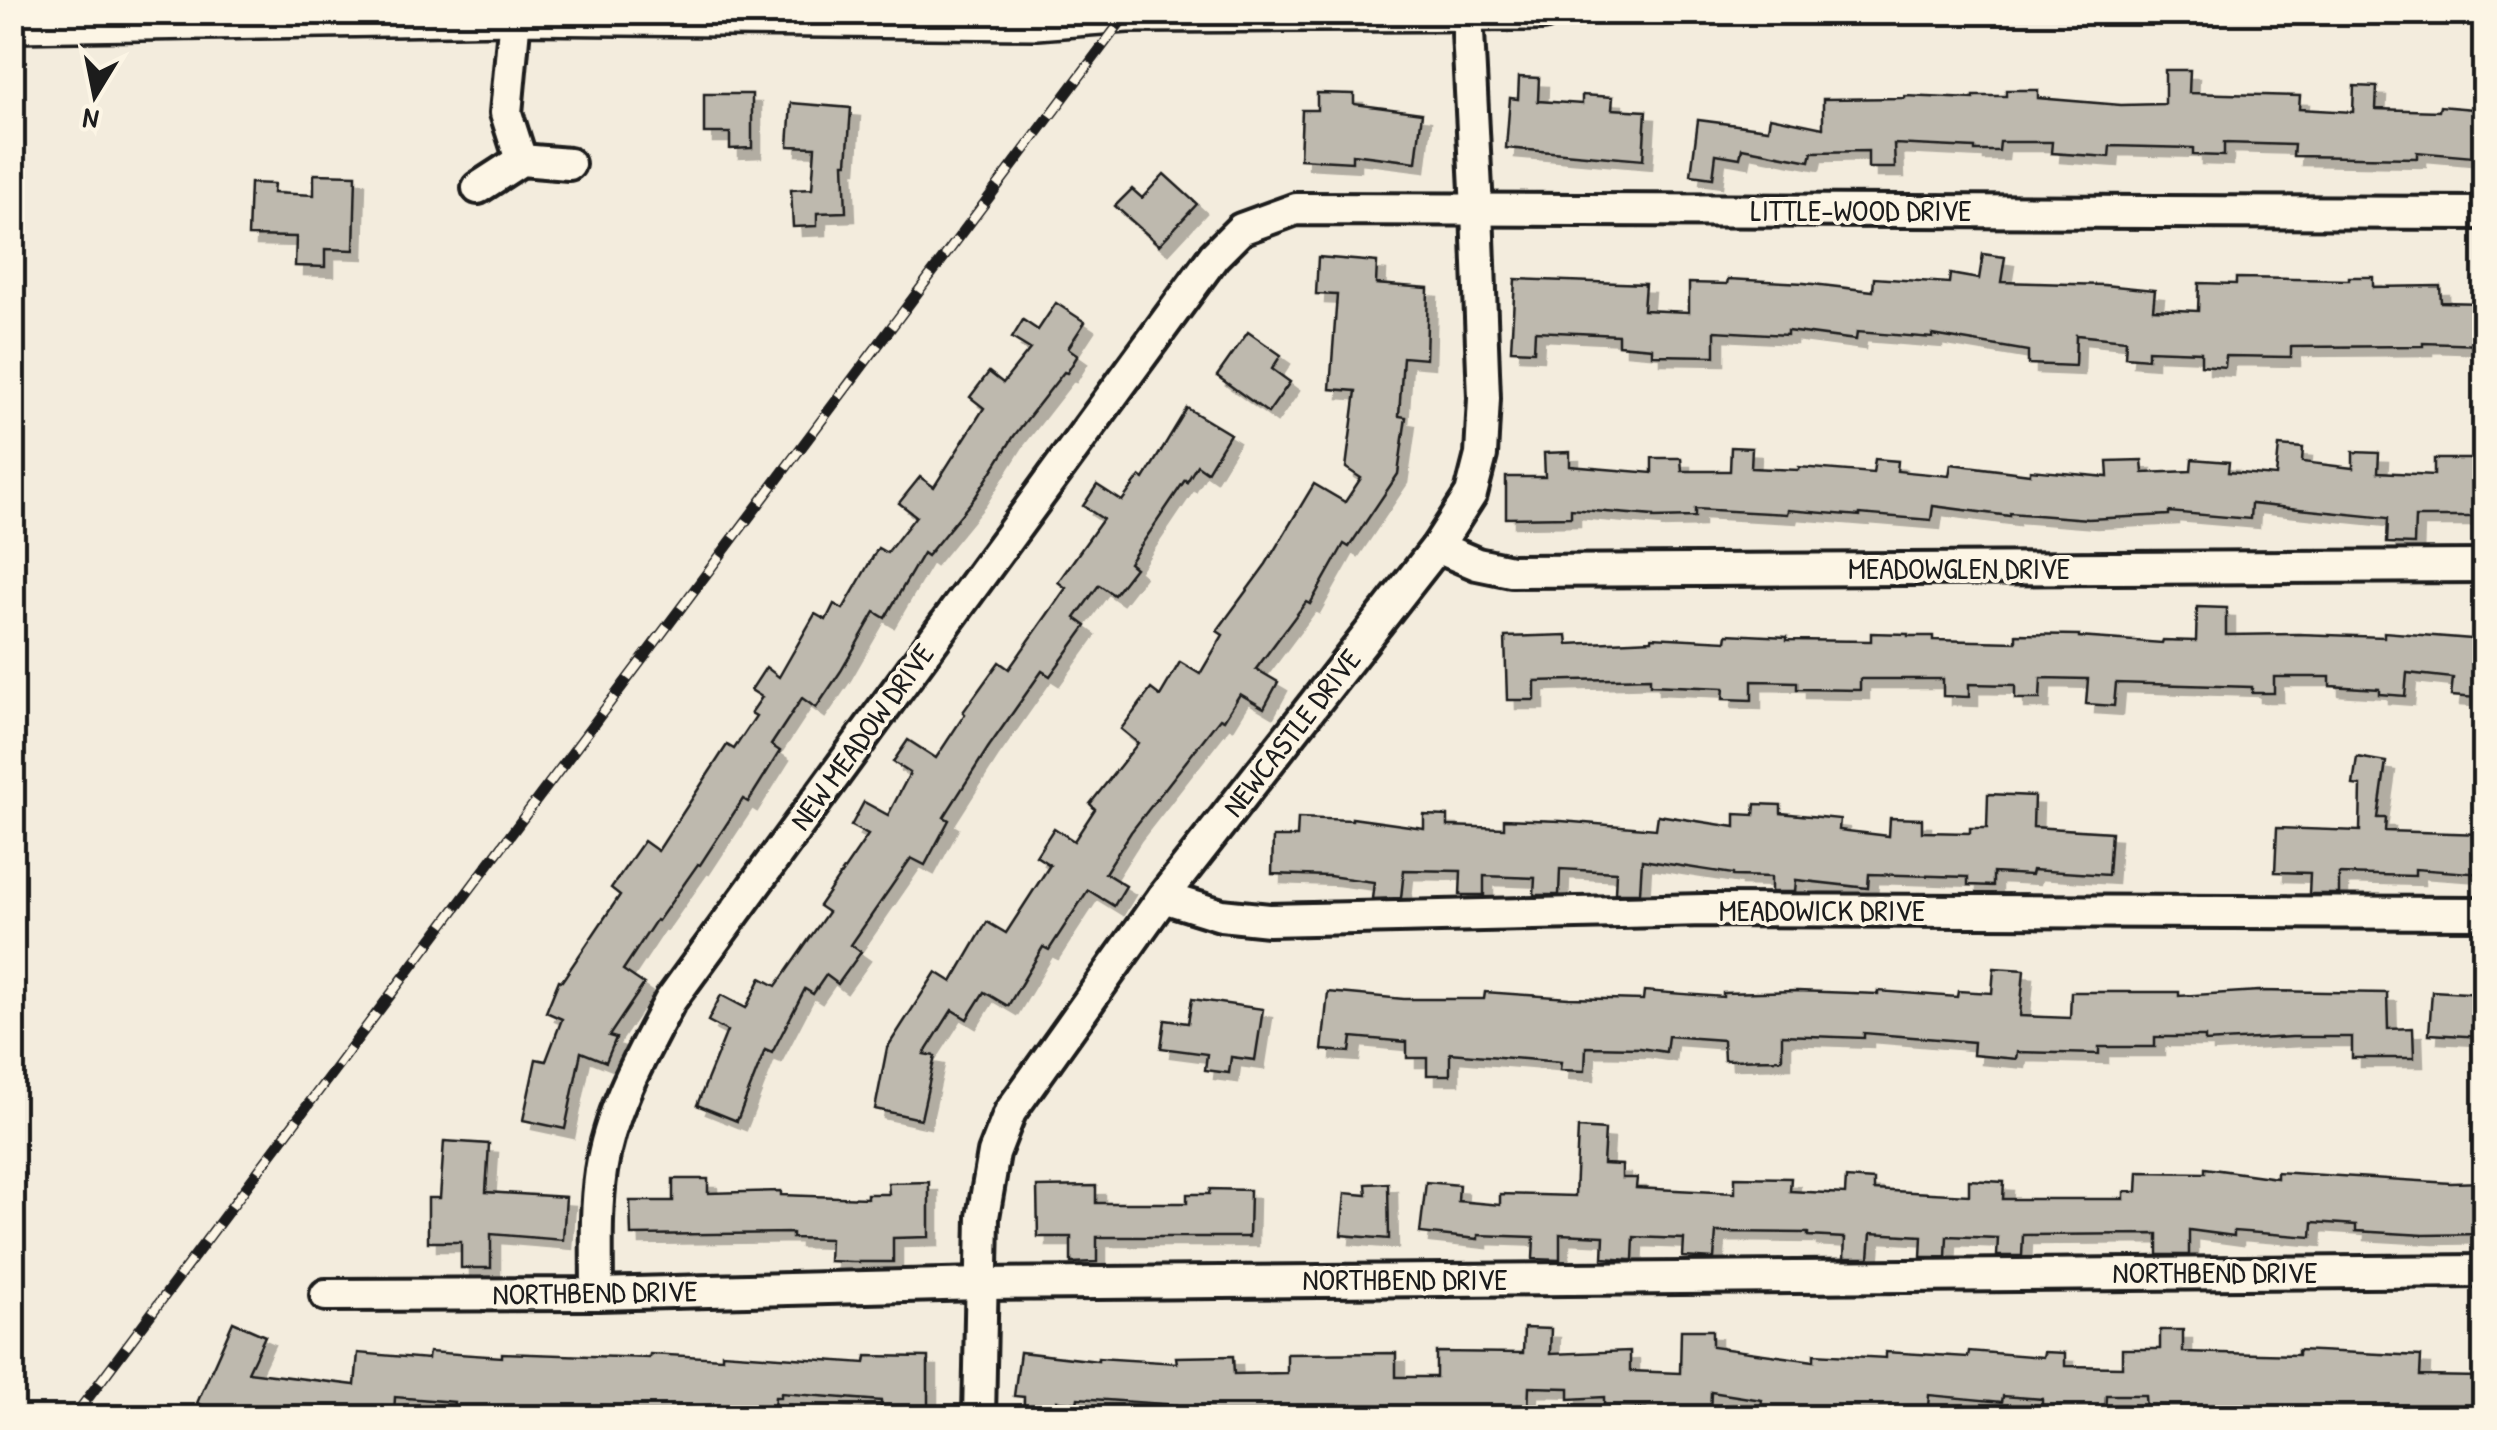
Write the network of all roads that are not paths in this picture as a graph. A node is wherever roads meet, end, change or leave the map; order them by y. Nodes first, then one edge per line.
1 (1543, 12) edge
2 (1467, 13) edge
3 (514, 16) junction
4 (1037, 17) edge
5 (12, 24) edge
6 (521, 160) junction
7 (569, 164) dead end
8 (478, 188) dead end
9 (1478, 210) junction
10 (2484, 212) edge
11 (1241, 229) joint
12 (1437, 547) junction
13 (2484, 566) edge
14 (1163, 897) junction
15 (2484, 912) edge
16 (2484, 1271) edge
17 (981, 1284) junction
18 (597, 1294) junction
19 (326, 1295) dead end
20 (979, 1418) edge

1 - 2 street
2 - 4 street
2 - 9 street, NEWCASTLE DRIVE
3 - 4 street
3 - 5 street
3 - 6 street
6 - 7 street
6 - 8 street
9 - 10 street, LITTLE-WOOD DRIVE
9 - 11 street, LITTLE-WOOD DRIVE
9 - 12 street, NEWCASTLE DRIVE
11 - 18 street, NEW MEADOW DRIVE
12 - 13 street, MEADOWGLEN DRIVE
12 - 14 street, NEWCASTLE DRIVE
14 - 15 street, MEADOWICK DRIVE
14 - 17 street, NEWCASTLE DRIVE
16 - 17 street, NORTHBEND DRIVE
17 - 18 street, NORTHBEND DRIVE
17 - 20 street, NEWCASTLE DRIVE
18 - 19 street, NORTHBEND DRIVE

